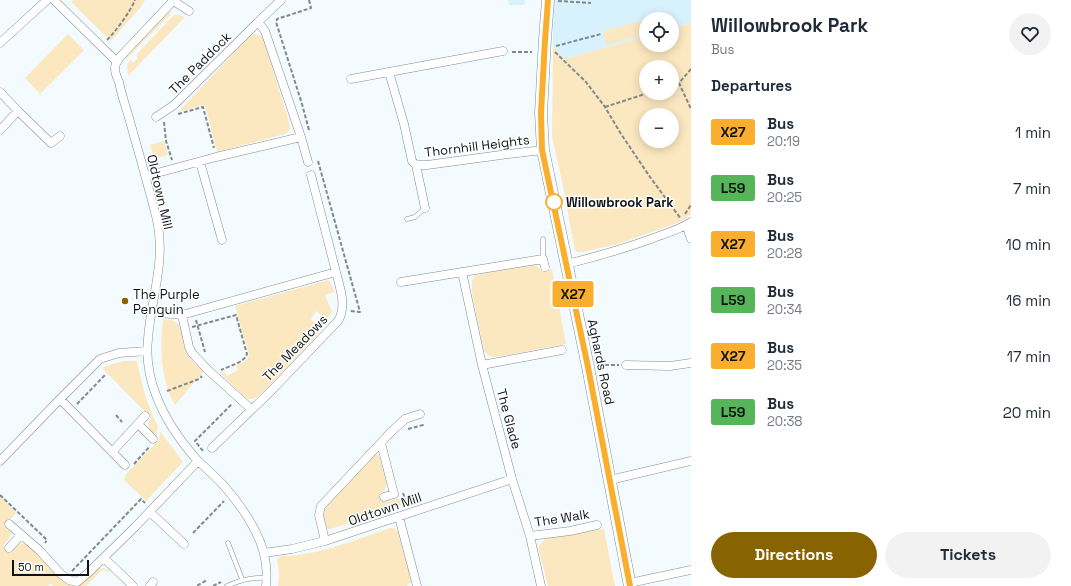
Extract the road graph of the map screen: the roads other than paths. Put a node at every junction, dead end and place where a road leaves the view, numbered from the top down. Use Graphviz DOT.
graph roads {
  1 [pos="47,0"];
  2 [pos="54,0"];
  3 [pos="173,0"];
  4 [pos="281,0"];
  5 [pos="553,1"];
  6 [pos="189,11"];
  7 [pos="258,22"];
  8 [pos="0,43"];
  9 [pos="503,52"];
  10 [pos="117,62"];
  11 [pos="389,72"];
  12 [pos="351,80"];
  13 [pos="0,92"];
  14 [pos="18,111"];
  15 [pos="156,117"];
  16 [pos="0,130"];
  17 [pos="60,136"];
  18 [pos="301,137"];
  19 [pos="542,150"];
  20 [pos="200,162"];
  21 [pos="308,162"];
  22 [pos="416,165"];
  23 [pos="311,174"];
  24 [pos="146,176"];
  25 [pos="425,208"];
  26 [pos="407,219"];
  27 [pos="686,222"];
  28 [pos="543,239"];
  29 [pos="691,239"];
  30 [pos="222,240"];
  31 [pos="543,259"];
  32 [pos="567,264"];
  33 [pos="545,268"];
  34 [pos="336,272"];
  35 [pos="462,272"];
  36 [pos="401,282"];
  37 [pos="152,312"];
  38 [pos="182,315"];
  39 [pos="562,350"];
  40 [pos="147,351"];
  41 [pos="691,363"];
  42 [pos="482,365"];
  43 [pos="626,365"];
  44 [pos="60,399"];
  45 [pos="251,409"];
  46 [pos="420,414"];
  47 [pos="145,416"];
  48 [pos="138,424"];
  49 [pos="153,439"];
  50 [pos="381,443"];
  51 [pos="212,448"];
  52 [pos="112,452"];
  53 [pos="0,461"];
  54 [pos="198,461"];
  55 [pos="691,461"];
  56 [pos="125,465"];
  57 [pos="512,479"];
  58 [pos="610,480"];
  59 [pos="384,497"];
  60 [pos="151,511"];
  61 [pos="399,517"];
  62 [pos="9,524"];
  63 [pos="597,525"];
  64 [pos="21,535"];
  65 [pos="530,536"];
  66 [pos="325,542"];
  67 [pos="228,543"];
  68 [pos="184,544"];
  69 [pos="9,548"];
  70 [pos="264,553"];
  71 [pos="104,558"];
  72 [pos="691,570"];
  73 [pos="242,579"];
  74 [pos="266,582"];
  75 [pos="630,584"];
  76 [pos="133,586"];
  77 [pos="227,586"];
  78 [pos="417,586"];
  79 [pos="541,586"];
  1 -- 8 [label="street"];
  2 -- 10 [label="street"];
  3 -- 6 [label="street"];
  3 -- 10 [label="street"];
  4 -- 7 [label="street, The Paddock"];
  5 -- 19 [label="street, Aghards Road"];
  7 -- 15 [label="street, The Paddock"];
  7 -- 18 [label="street"];
  9 -- 11 [label="street"];
  10 -- 24 [label="street, Oldtown Mill"];
  11 -- 12 [label="street"];
  11 -- 22 [label="street, Thornhill Heights"];
  13 -- 14 [label="street"];
  14 -- 16 [label="street"];
  14 -- 17 [label="street"];
  18 -- 20 [label="street"];
  18 -- 21 [label="street"];
  19 -- 22 [label="street, Thornhill Heights"];
  19 -- 32 [label="street, Aghards Road"];
  20 -- 24 [label="street"];
  20 -- 30 [label="street"];
  22 -- 25 [label="street"];
  23 -- 34 [label="street, The Meadows"];
  24 -- 37 [label="street, Oldtown Mill"];
  25 -- 26 [label="lane"];
  27 -- 29 [label="street"];
  27 -- 32 [label="street"];
  28 -- 31 [label="lane"];
  31 -- 33 [label="street"];
  31 -- 35 [label="street"];
  32 -- 58 [label="street, Aghards Road"];
  34 -- 38 [label="street"];
  34 -- 45 [label="street, The Meadows"];
  35 -- 36 [label="street"];
  35 -- 42 [label="street, The Glade"];
  37 -- 38 [label="street"];
  37 -- 40 [label="street, Oldtown Mill"];
  38 -- 45 [label="street"];
  39 -- 42 [label="street"];
  40 -- 44 [label="street"];
  40 -- 54 [label="street, Oldtown Mill"];
  41 -- 43 [label="street"];
  42 -- 57 [label="street, The Glade"];
  44 -- 52 [label="street"];
  44 -- 53 [label="street"];
  45 -- 51 [label="street, The Meadows"];
  46 -- 50 [label="street"];
  47 -- 48 [label="street"];
  48 -- 49 [label="street"];
  48 -- 52 [label="street"];
  50 -- 59 [label="street"];
  50 -- 66 [label="street"];
  52 -- 56 [label="street"];
  54 -- 60 [label="street"];
  54 -- 70 [label="street, Oldtown Mill"];
  55 -- 58 [label="street"];
  57 -- 61 [label="street, Oldtown Mill"];
  57 -- 65 [label="street, The Walk"];
  58 -- 75 [label="street, Aghards Road"];
  60 -- 68 [label="street"];
  60 -- 71 [label="street"];
  61 -- 66 [label="street, Oldtown Mill"];
  61 -- 78 [label="street"];
  62 -- 64 [label="street"];
  63 -- 65 [label="street, The Walk"];
  64 -- 69 [label="street"];
  64 -- 71 [label="street"];
  65 -- 79 [label="street, The Walk"];
  66 -- 70 [label="street, Oldtown Mill"];
  67 -- 73 [label="lane"];
  70 -- 74 [label="street, Oldtown Mill"];
  71 -- 76 [label="street"];
  72 -- 75 [label="street"];
  73 -- 74 [label="lane"];
  73 -- 77 [label="lane"];
}
